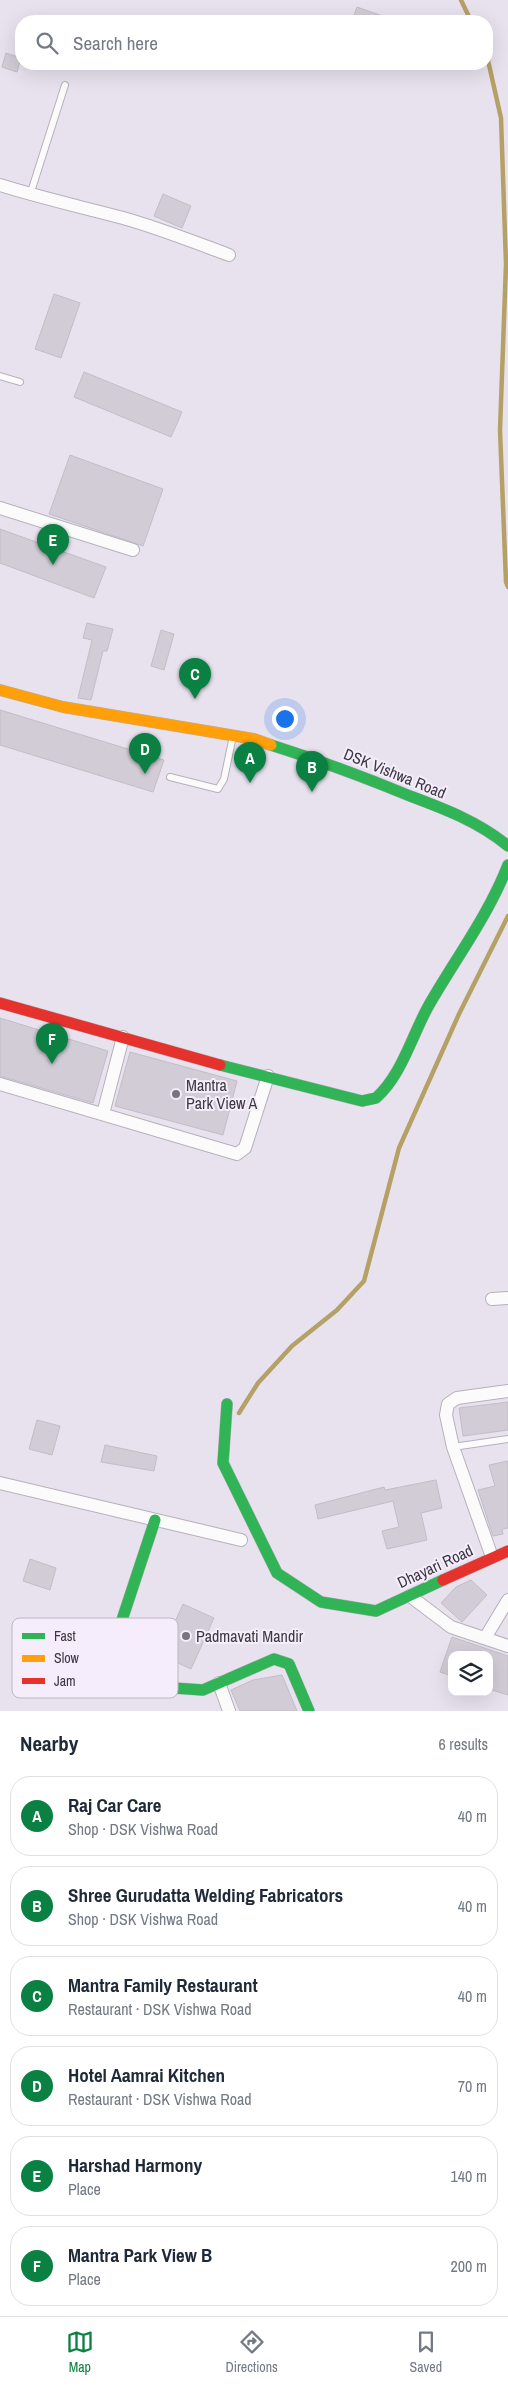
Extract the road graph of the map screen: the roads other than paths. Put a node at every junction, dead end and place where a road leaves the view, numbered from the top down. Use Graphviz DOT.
graph roads {
  1 [pos="65,86"];
  2 [pos="0,185"];
  3 [pos="30,195"];
  4 [pos="229,255"];
  5 [pos="0,376"];
  6 [pos="20,382"];
  7 [pos="0,508"];
  8 [pos="132,550"];
  9 [pos="0,690"];
  10 [pos="233,735"];
  11 [pos="170,777"];
  12 [pos="508,846"];
  13 [pos="508,866"];
  14 [pos="0,1003"];
  15 [pos="123,1036"];
  16 [pos="268,1076"];
  17 [pos="0,1084"];
  18 [pos="103,1114"];
  19 [pos="508,1298"];
  20 [pos="492,1299"];
  21 [pos="508,1392"];
  22 [pos="227,1404"];
  23 [pos="508,1439"];
  24 [pos="453,1447"];
  25 [pos="0,1483"];
  26 [pos="155,1520"];
  27 [pos="241,1540"];
  28 [pos="508,1551"];
  29 [pos="492,1558"];
  30 [pos="410,1596"];
  31 [pos="508,1600"];
  32 [pos="123,1618"];
  33 [pos="486,1638"];
  34 [pos="508,1646"];
  35 [pos="218,1683"];
  36 [pos="178,1688"];
  37 [pos="229,1711"];
  38 [pos="308,1711"];
  1 -- 3 [label="lane"];
  2 -- 3 [label="street"];
  3 -- 4 [label="street"];
  5 -- 6 [label="lane"];
  7 -- 8 [label="street"];
  9 -- 10 [label="street, DSK Vishwa Road"];
  10 -- 11 [label="lane"];
  10 -- 12 [label="street, DSK Vishwa Road"];
  13 -- 16 [label="street"];
  14 -- 15 [label="street"];
  15 -- 16 [label="street"];
  15 -- 18 [label="street"];
  16 -- 18 [label="street"];
  17 -- 18 [label="street"];
  19 -- 20 [label="street"];
  21 -- 24 [label="street"];
  22 -- 30 [label="street, Dhayari Road"];
  23 -- 24 [label="lane"];
  24 -- 29 [label="street"];
  25 -- 26 [label="street"];
  26 -- 27 [label="street"];
  26 -- 32 [label="street"];
  28 -- 29 [label="street, Dhayari Road"];
  29 -- 30 [label="street, Dhayari Road"];
  30 -- 33 [label="street"];
  31 -- 33 [label="street"];
  33 -- 34 [label="street"];
  35 -- 36 [label="street"];
  35 -- 37 [label="street"];
  35 -- 38 [label="street"];
}
